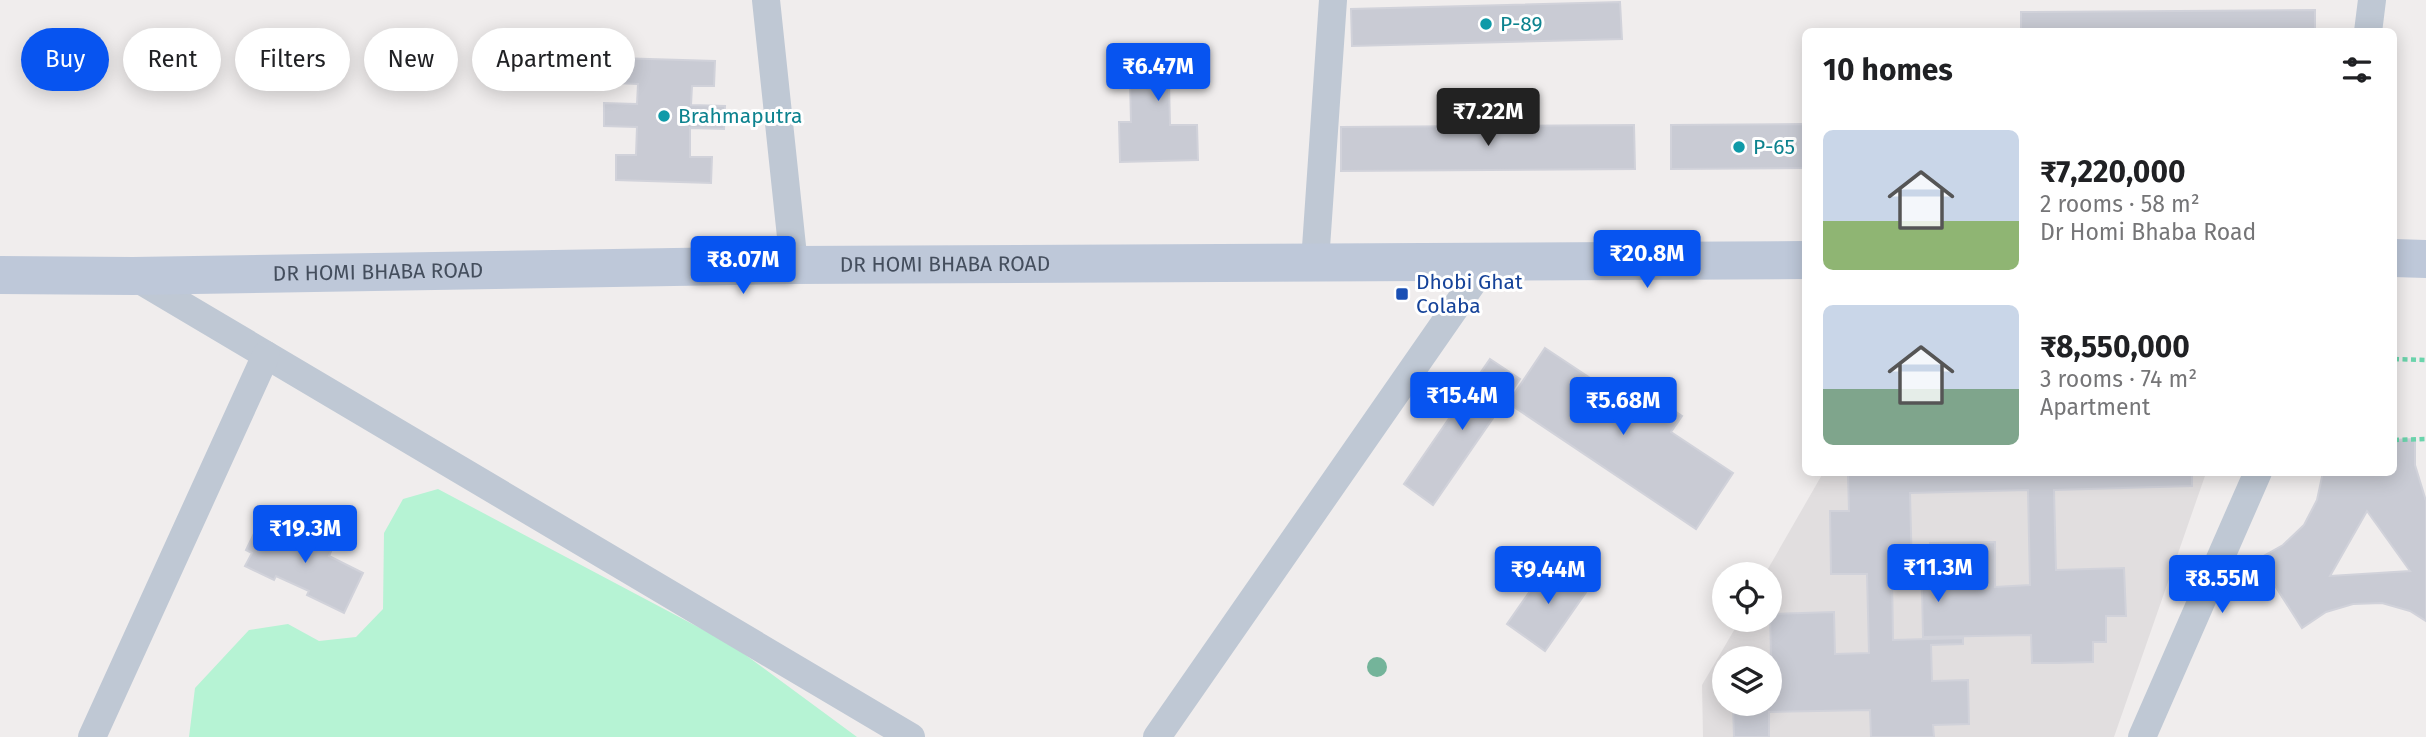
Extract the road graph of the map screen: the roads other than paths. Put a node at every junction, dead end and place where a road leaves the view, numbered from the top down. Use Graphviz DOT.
graph roads {
  1 [pos="766,0"];
  2 [pos="1333,0"];
  3 [pos="2372,0"];
  4 [pos="2368,28"];
  5 [pos="2397,258"];
  6 [pos="2426,259"];
  7 [pos="1802,260"];
  8 [pos="1315,262"];
  9 [pos="1487,262"];
  10 [pos="794,265"];
  11 [pos="0,275"];
  12 [pos="133,276"];
  13 [pos="266,355"];
  14 [pos="2256,476"];
  15 [pos="92,737"];
  16 [pos="911,737"];
  17 [pos="1157,737"];
  18 [pos="2141,737"];
  1 -- 10 [label="street"];
  2 -- 8 [label="street"];
  3 -- 4 [label="street"];
  5 -- 6 [label="street"];
  7 -- 9 [label="street, DR HOMI BHABA ROAD"];
  8 -- 9 [label="street, DR HOMI BHABA ROAD"];
  8 -- 10 [label="street, DR HOMI BHABA ROAD"];
  9 -- 17 [label="street"];
  10 -- 12 [label="street, DR HOMI BHABA ROAD"];
  11 -- 12 [label="street, DR HOMI BHABA ROAD"];
  12 -- 13 [label="street"];
  13 -- 15 [label="street"];
  13 -- 16 [label="street"];
  14 -- 18 [label="street"];
}
